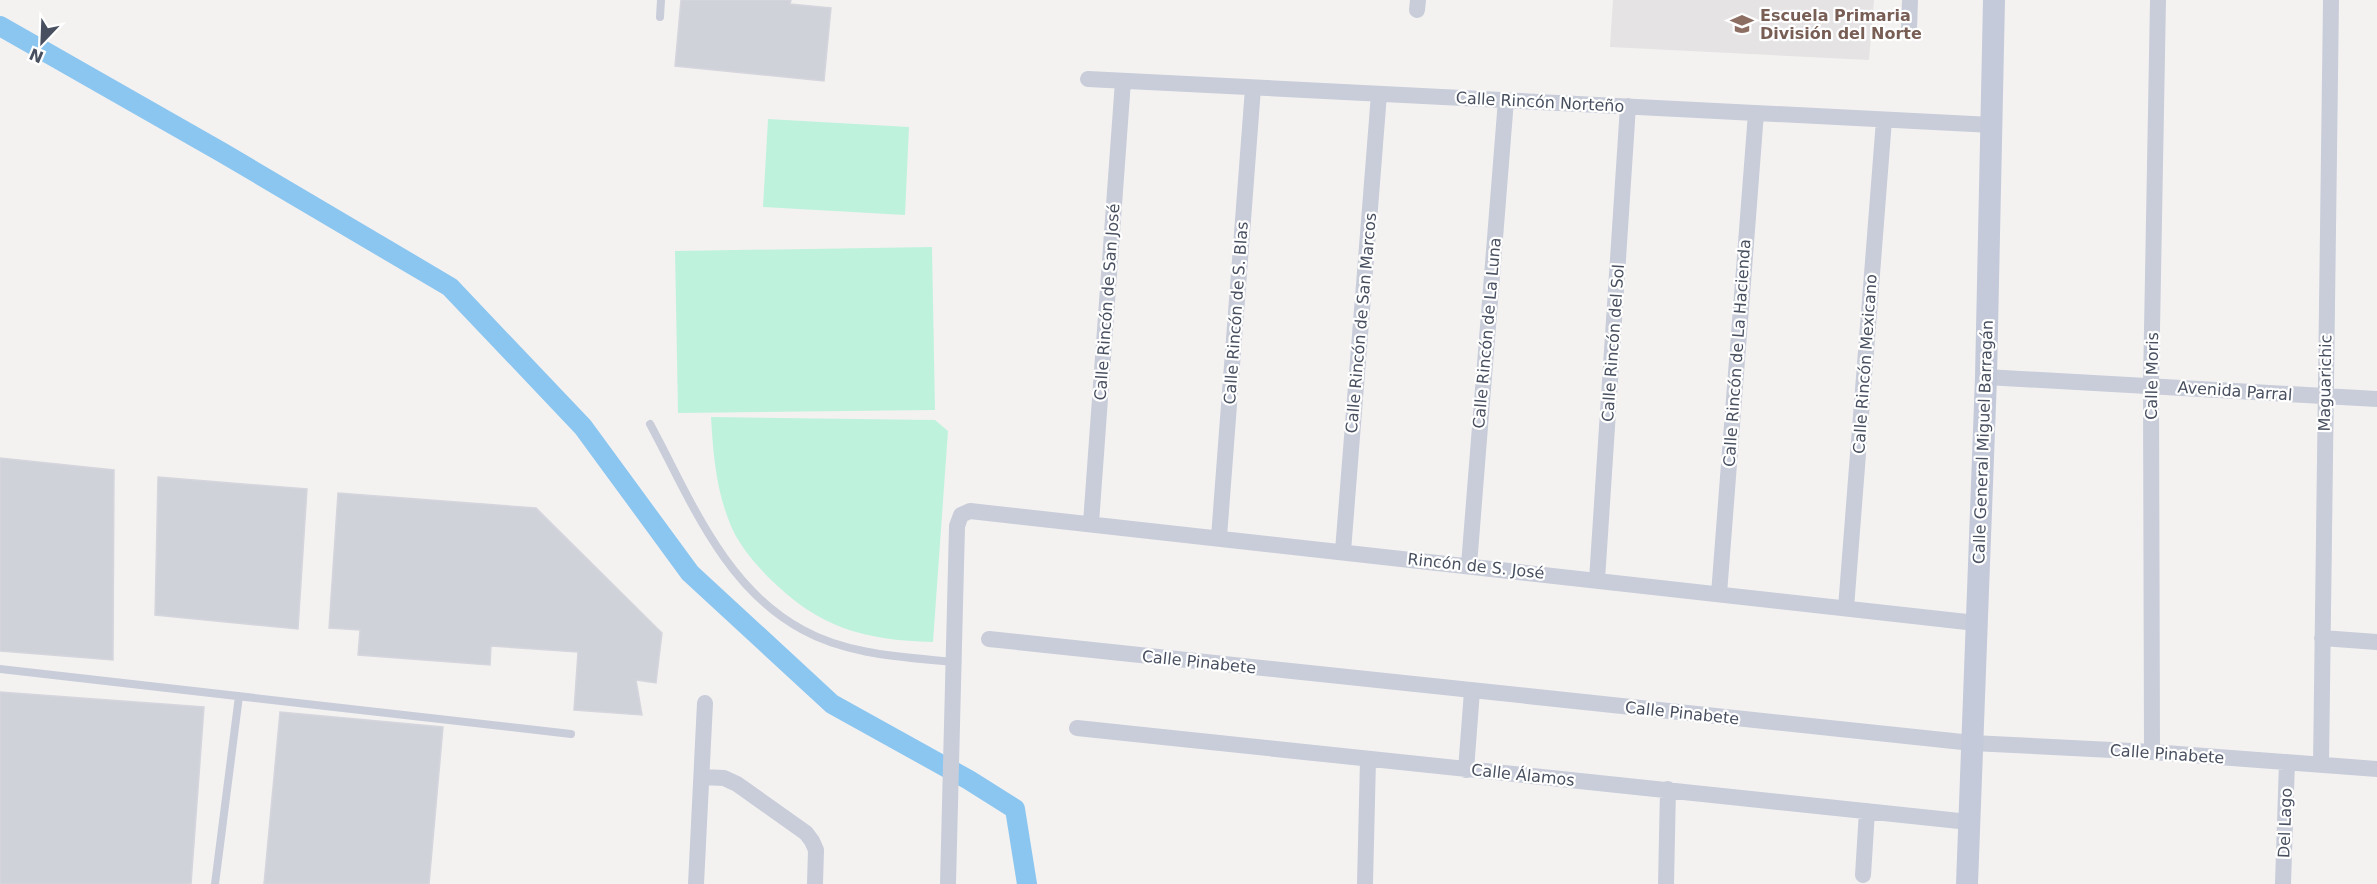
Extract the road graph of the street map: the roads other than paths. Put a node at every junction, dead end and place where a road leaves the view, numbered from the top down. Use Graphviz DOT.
graph roads {
  1 [pos="661,0"];
  2 [pos="1910,0"];
  3 [pos="1994,0"];
  4 [pos="2158,0"];
  5 [pos="2331,0"];
  6 [pos="660,17"];
  7 [pos="1909,30"];
  8 [pos="1088,79"];
  9 [pos="1123,81"];
  10 [pos="1253,88"];
  11 [pos="1378,94"];
  12 [pos="1506,100"];
  13 [pos="1628,106"];
  14 [pos="1756,113"];
  15 [pos="1884,120"];
  16 [pos="1992,125"];
  17 [pos="1986,377"];
  18 [pos="2151,386"];
  19 [pos="2325,397"];
  20 [pos="2377,399"];
  21 [pos="650,424"];
  22 [pos="1091,523"];
  23 [pos="1219,537"];
  24 [pos="1342,551"];
  25 [pos="1469,566"];
  26 [pos="1597,580"];
  27 [pos="1719,594"];
  28 [pos="1846,608"];
  29 [pos="1976,623"];
  30 [pos="2322,638"];
  31 [pos="989,639"];
  32 [pos="2377,642"];
  33 [pos="954,662"];
  34 [pos="0,669"];
  35 [pos="1472,692"];
  36 [pos="239,696"];
  37 [pos="705,703"];
  38 [pos="1077,728"];
  39 [pos="572,734"];
  40 [pos="1972,743"];
  41 [pos="2152,752"];
  42 [pos="1368,759"];
  43 [pos="2287,762"];
  44 [pos="2321,765"];
  45 [pos="2377,769"];
  46 [pos="1466,770"];
  47 [pos="702,777"];
  48 [pos="1668,789"];
  49 [pos="1867,811"];
  50 [pos="1969,822"];
  51 [pos="1863,875"];
  52 [pos="215,884"];
  53 [pos="696,884"];
  54 [pos="815,884"];
  55 [pos="948,884"];
  56 [pos="1365,884"];
  57 [pos="1665,884"];
  58 [pos="1967,884"];
  59 [pos="2283,884"];
  1 -- 6 [label="lane"];
  2 -- 7 [label="street"];
  3 -- 16 [label="main road, Calle General Miguel Barragán"];
  4 -- 18 [label="street, Calle Moris"];
  5 -- 19 [label="street, Maguarichic"];
  8 -- 9 [label="street, Calle Rincón Norteño"];
  9 -- 10 [label="street, Calle Rincón Norteño"];
  9 -- 22 [label="street, Calle Rincón de San José"];
  10 -- 11 [label="street, Calle Rincón Norteño"];
  10 -- 23 [label="street, Calle Rincón de S. Blas"];
  11 -- 12 [label="street, Calle Rincón Norteño"];
  11 -- 24 [label="street, Calle Rincón de San Marcos"];
  12 -- 13 [label="street, Calle Rincón Norteño"];
  12 -- 25 [label="street, Calle Rincón de La Luna"];
  13 -- 14 [label="street, Calle Rincón Norteño"];
  13 -- 26 [label="street, Calle Rincón del Sol"];
  14 -- 15 [label="street, Calle Rincón Norteño"];
  14 -- 27 [label="street, Calle Rincón de La Hacienda"];
  15 -- 16 [label="street, Calle Rincón Norteño"];
  15 -- 28 [label="street, Calle Rincón Mexicano"];
  16 -- 17 [label="main road, Calle General Miguel Barragán"];
  17 -- 18 [label="street, Avenida Parral"];
  17 -- 29 [label="main road, Calle General Miguel Barragán"];
  18 -- 19 [label="street, Avenida Parral"];
  18 -- 41 [label="street, Calle Moris"];
  19 -- 20 [label="street, Avenida Parral"];
  19 -- 30 [label="street, Maguarichic"];
  21 -- 33 [label="lane"];
  22 -- 23 [label="street, Rincón de S. José"];
  22 -- 33 [label="street, Rincón de S. José"];
  23 -- 24 [label="street, Rincón de S. José"];
  24 -- 25 [label="street, Rincón de S. José"];
  25 -- 26 [label="street, Rincón de S. José"];
  26 -- 27 [label="street, Rincón de S. José"];
  27 -- 28 [label="street, Rincón de S. José"];
  28 -- 29 [label="street, Rincón de S. José"];
  29 -- 40 [label="main road, Calle General Miguel Barragán"];
  30 -- 32 [label="street"];
  30 -- 44 [label="street, Maguarichic"];
  31 -- 35 [label="street, Calle Pinabete"];
  33 -- 55 [label="street"];
  34 -- 36 [label="lane"];
  35 -- 40 [label="street, Calle Pinabete"];
  35 -- 46 [label="street"];
  36 -- 39 [label="lane"];
  36 -- 52 [label="lane"];
  37 -- 47 [label="street"];
  38 -- 42 [label="street, Calle Álamos"];
  40 -- 41 [label="street, Calle Pinabete"];
  40 -- 50 [label="main road, Calle General Miguel Barragán"];
  41 -- 43 [label="street, Calle Pinabete"];
  42 -- 46 [label="street, Calle Álamos"];
  42 -- 56 [label="street"];
  43 -- 44 [label="street, Calle Pinabete"];
  43 -- 59 [label="street, Del Lago"];
  44 -- 45 [label="street, Calle Pinabete"];
  46 -- 48 [label="street, Calle Álamos"];
  47 -- 53 [label="street"];
  47 -- 54 [label="street"];
  48 -- 49 [label="street, Calle Álamos"];
  48 -- 57 [label="street"];
  49 -- 50 [label="street, Calle Álamos"];
  49 -- 51 [label="street"];
  50 -- 58 [label="main road, Calle General Miguel Barragán"];
}
